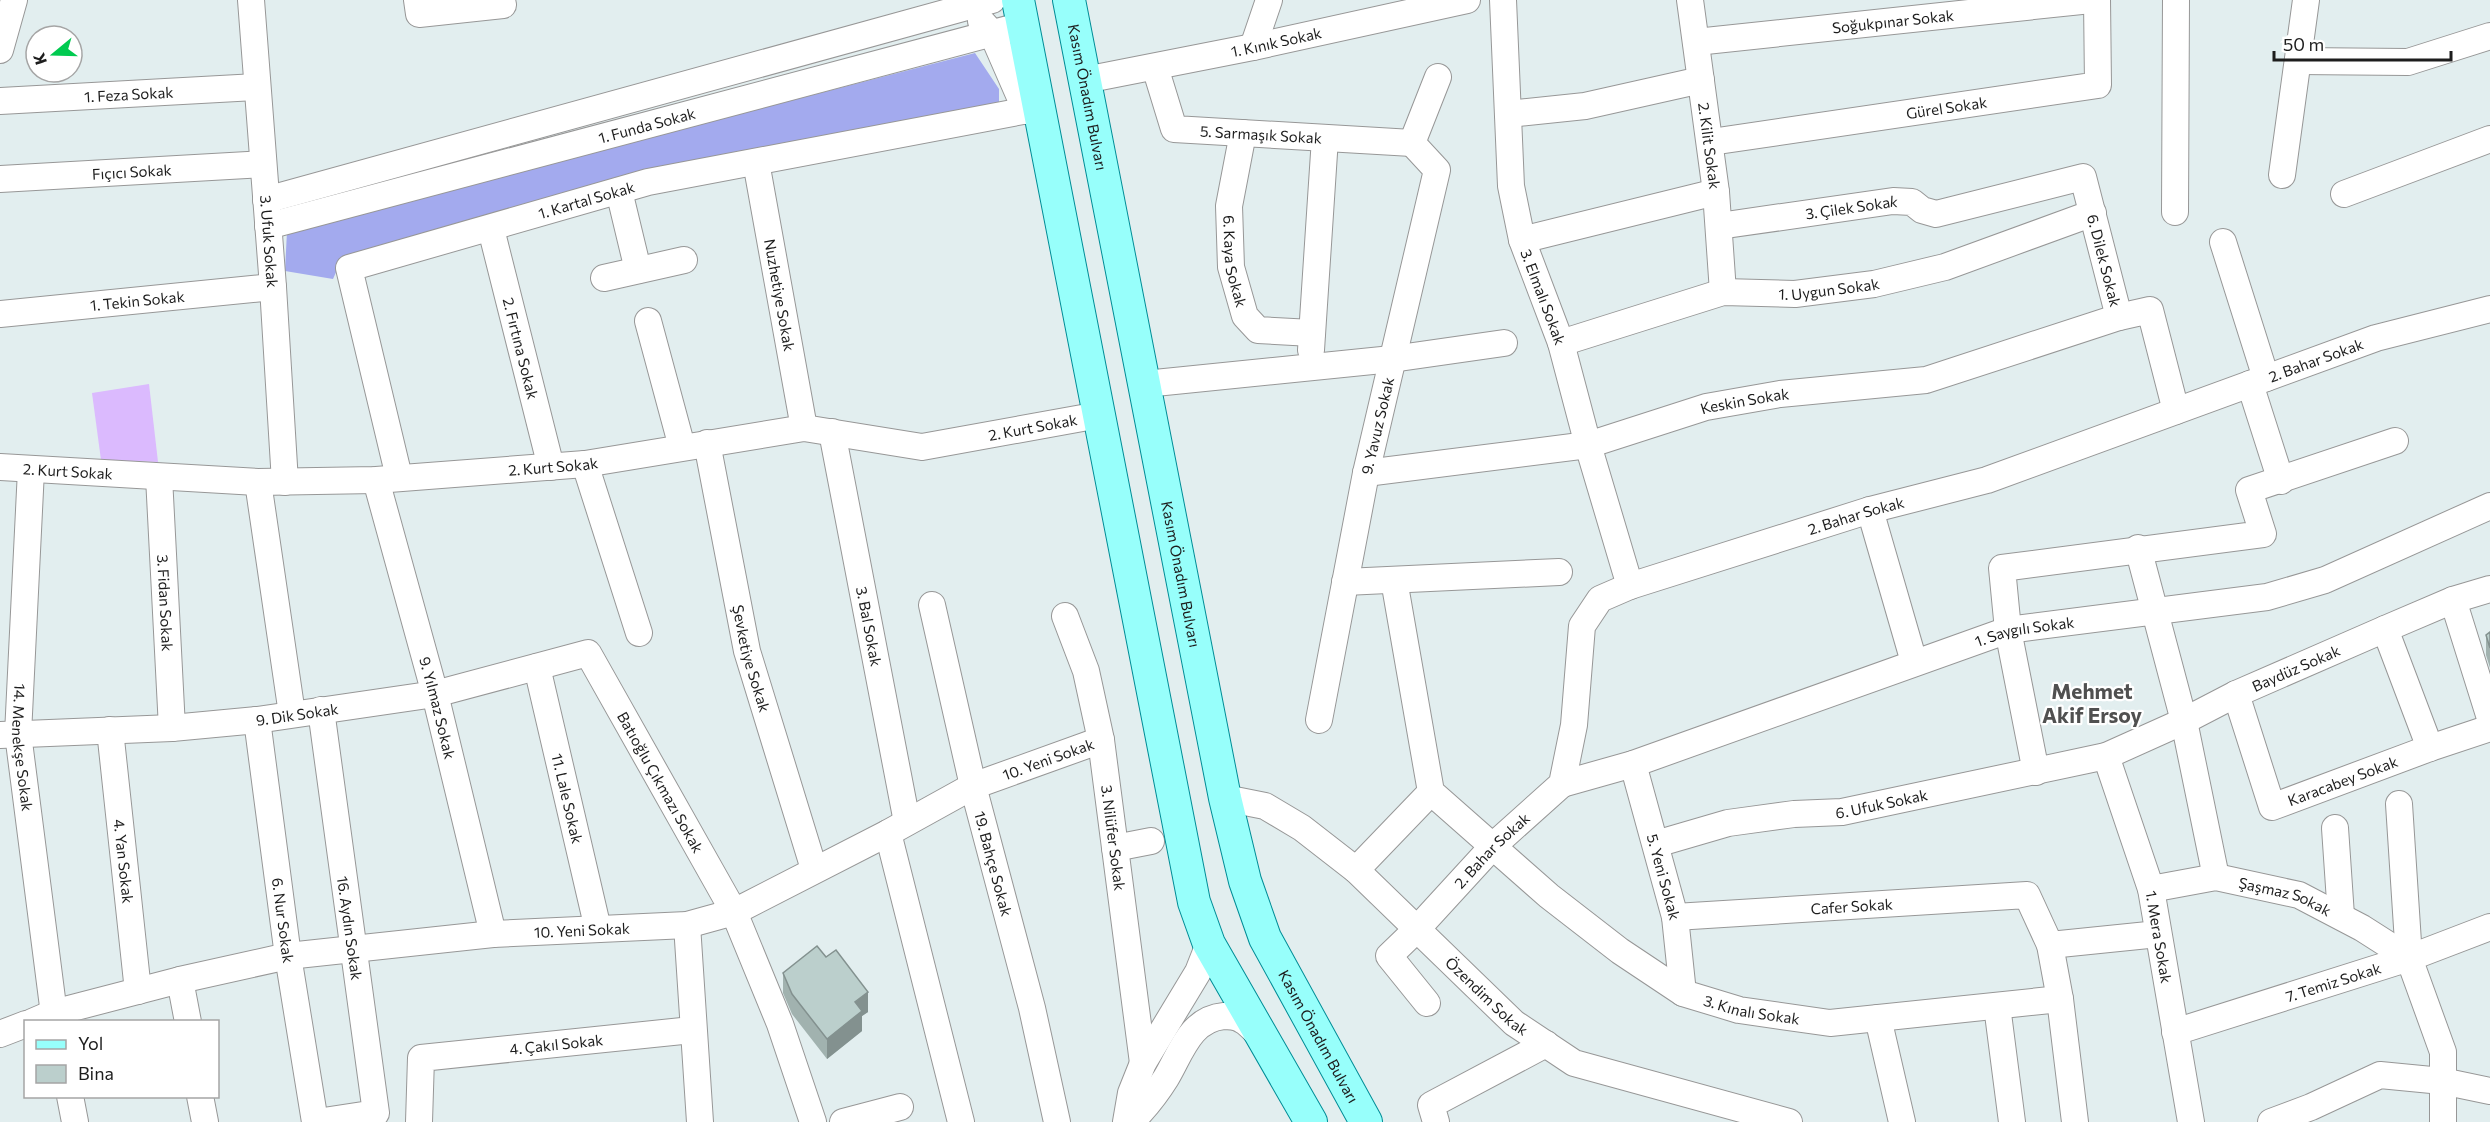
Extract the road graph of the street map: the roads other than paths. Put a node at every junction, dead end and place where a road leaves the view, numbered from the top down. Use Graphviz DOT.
graph roads {
  1 [pos="251,0"];
  2 [pos="417,0"];
  3 [pos="502,0"];
  4 [pos="1069,0"];
  5 [pos="1269,0"];
  6 [pos="1467,0"];
  7 [pos="1503,0"];
  8 [pos="1690,0"];
  9 [pos="2091,0"];
  10 [pos="2097,0"];
  11 [pos="2176,0"];
  12 [pos="2306,0"];
  13 [pos="974,2"];
  14 [pos="1021,12"];
  15 [pos="7,15"];
  16 [pos="992,33"];
  17 [pos="2490,36"];
  18 [pos="1696,42"];
  19 [pos="1253,47"];
  20 [pos="0,50"];
  21 [pos="2298,61"];
  22 [pos="1155,67"];
  23 [pos="1438,77"];
  24 [pos="1085,80"];
  25 [pos="1701,80"];
  26 [pos="257,87"];
  27 [pos="0,101"];
  28 [pos="1033,110"];
  29 [pos="1508,114"];
  30 [pos="1243,133"];
  31 [pos="1325,138"];
  32 [pos="2490,139"];
  33 [pos="1711,142"];
  34 [pos="1412,143"];
  35 [pos="756,162"];
  36 [pos="263,164"];
  37 [pos="2282,175"];
  38 [pos="2083,177"];
  39 [pos="0,179"];
  40 [pos="619,192"];
  41 [pos="1716,192"];
  42 [pos="2344,194"];
  43 [pos="266,200"];
  44 [pos="2175,212"];
  45 [pos="2093,213"];
  46 [pos="268,226"];
  47 [pos="1719,226"];
  48 [pos="491,229"];
  49 [pos="1522,240"];
  50 [pos="2223,242"];
  51 [pos="684,260"];
  52 [pos="638,270"];
  53 [pos="604,278"];
  54 [pos="273,287"];
  55 [pos="1724,292"];
  56 [pos="2490,309"];
  57 [pos="0,314"];
  58 [pos="2119,317"];
  59 [pos="648,321"];
  60 [pos="1312,333"];
  61 [pos="1561,342"];
  62 [pos="1504,343"];
  63 [pos="1392,359"];
  64 [pos="1310,366"];
  65 [pos="2258,381"];
  66 [pos="1145,384"];
  67 [pos="2176,411"];
  68 [pos="1099,415"];
  69 [pos="804,428"];
  70 [pos="832,432"];
  71 [pos="2395,441"];
  72 [pos="707,443"];
  73 [pos="1588,445"];
  74 [pos="682,447"];
  75 [pos="585,464"];
  76 [pos="551,466"];
  77 [pos="0,467"];
  78 [pos="31,470"];
  79 [pos="1366,472"];
  80 [pos="159,477"];
  81 [pos="388,479"];
  82 [pos="2281,481"];
  83 [pos="258,482"];
  84 [pos="285,482"];
  85 [pos="2490,506"];
  86 [pos="1870,510"];
  87 [pos="2138,548"];
  88 [pos="1558,572"];
  89 [pos="1394,580"];
  90 [pos="1346,582"];
  91 [pos="1630,586"];
  92 [pos="2490,589"];
  93 [pos="2453,600"];
  94 [pos="932,605"];
  95 [pos="2154,611"];
  96 [pos="1065,616"];
  97 [pos="2385,628"];
  98 [pos="2008,630"];
  99 [pos="639,633"];
  100 [pos="588,653"];
  101 [pos="1914,662"];
  102 [pos="537,667"];
  103 [pos="435,694"];
  104 [pos="2236,694"];
  105 [pos="321,710"];
  106 [pos="292,714"];
  107 [pos="2490,718"];
  108 [pos="257,720"];
  109 [pos="1319,720"];
  110 [pos="2184,721"];
  111 [pos="172,728"];
  112 [pos="2490,728"];
  113 [pos="110,730"];
  114 [pos="9,735"];
  115 [pos="1101,740"];
  116 [pos="2430,747"];
  117 [pos="2106,756"];
  118 [pos="1633,764"];
  119 [pos="2036,772"];
  120 [pos="1562,784"];
  121 [pos="974,786"];
  122 [pos="1431,792"];
  123 [pos="1225,798"];
  124 [pos="2399,804"];
  125 [pos="898,827"];
  126 [pos="2335,828"];
  127 [pos="1151,841"];
  128 [pos="1656,844"];
  129 [pos="1494,845"];
  130 [pos="1115,848"];
  131 [pos="814,869"];
  132 [pos="1356,870"];
  133 [pos="2216,877"];
  134 [pos="2151,889"];
  135 [pos="734,912"];
  136 [pos="2341,916"];
  137 [pos="1675,917"];
  138 [pos="687,925"];
  139 [pos="598,929"];
  140 [pos="1417,929"];
  141 [pos="2488,933"];
  142 [pos="493,934"];
  143 [pos="2158,934"];
  144 [pos="1209,944"];
  145 [pos="2050,945"];
  146 [pos="353,950"];
  147 [pos="288,956"];
  148 [pos="2409,958"];
  149 [pos="180,980"];
  150 [pos="138,991"];
  151 [pos="1683,993"];
  152 [pos="2061,999"];
  153 [pos="1426,1003"];
  154 [pos="1997,1006"];
  155 [pos="1878,1018"];
  156 [pos="47,1019"];
  157 [pos="188,1020"];
  158 [pos="24,1025"];
  159 [pos="692,1030"];
  160 [pos="2175,1032"];
  161 [pos="0,1034"];
  162 [pos="1263,1039"];
  163 [pos="1546,1044"];
  164 [pos="1143,1063"];
  165 [pos="2442,1081"];
  166 [pos="2490,1091"];
  167 [pos="70,1098"];
  168 [pos="200,1098"];
  169 [pos="900,1107"];
  170 [pos="1754,1118"];
  171 [pos="344,1120"];
  172 [pos="75,1122"];
  173 [pos="205,1122"];
  174 [pos="316,1122"];
  175 [pos="419,1122"];
  176 [pos="700,1122"];
  177 [pos="813,1122"];
  178 [pos="843,1122"];
  179 [pos="961,1122"];
  180 [pos="1057,1122"];
  181 [pos="1126,1122"];
  182 [pos="1131,1122"];
  183 [pos="1311,1122"];
  184 [pos="1365,1122"];
  185 [pos="1436,1122"];
  186 [pos="1789,1122"];
  187 [pos="1902,1122"];
  188 [pos="2012,1122"];
  189 [pos="2075,1122"];
  190 [pos="2191,1122"];
  191 [pos="2271,1122"];
  192 [pos="2443,1122"];
  1 -- 26 [label="street, 3. Ufuk Sokak"];
  2 -- 3 [label="street"];
  4 -- 24 [label="main road, Kasım Önadım Bulvarı"];
  5 -- 19 [label="street"];
  6 -- 19 [label="street, 1. Kınık Sokak"];
  7 -- 29 [label="street, 3. Elmalı Sokak"];
  8 -- 18 [label="street, 2. Kilit Sokak"];
  9 -- 18 [label="street, Soğukpınar Sokak"];
  10 -- 33 [label="street, Gürel Sokak"];
  11 -- 44 [label="street"];
  12 -- 21 [label="street"];
  13 -- 16 [label="street"];
  13 -- 43 [label="street, 1. Funda Sokak"];
  14 -- 16 [label="street, 1. Funda Sokak"];
  14 -- 28 [label="main road"];
  15 -- 20 [label="street"];
  16 -- 28 [label="street"];
  16 -- 46 [label="street, 1. Funda Sokak"];
  17 -- 21 [label="street"];
  18 -- 25 [label="street, 2. Kilit Sokak"];
  19 -- 22 [label="street, 1. Kınık Sokak"];
  21 -- 37 [label="street"];
  22 -- 24 [label="street, 1. Kınık Sokak"];
  22 -- 30 [label="street, 5. Sarmaşık Sokak"];
  23 -- 34 [label="street"];
  24 -- 66 [label="main road, Kasım Önadım Bulvarı"];
  25 -- 29 [label="street"];
  25 -- 33 [label="street, 2. Kilit Sokak"];
  26 -- 27 [label="street, 1. Feza Sokak"];
  26 -- 36 [label="street, 3. Ufuk Sokak"];
  28 -- 35 [label="street, 1. Kartal Sokak"];
  28 -- 68 [label="main road"];
  29 -- 49 [label="street, 3. Elmalı Sokak"];
  30 -- 31 [label="street, 5. Sarmaşık Sokak"];
  30 -- 60 [label="street, 6. Kaya Sokak"];
  31 -- 34 [label="street, 5. Sarmaşık Sokak"];
  31 -- 60 [label="street"];
  32 -- 42 [label="street"];
  33 -- 41 [label="street, 2. Kilit Sokak"];
  34 -- 63 [label="street, 9. Yavuz Sokak"];
  35 -- 40 [label="street, 1. Kartal Sokak"];
  35 -- 69 [label="street, Nuzhetiye Sokak"];
  36 -- 39 [label="street, Fıçıcı Sokak"];
  36 -- 43 [label="street, 3. Ufuk Sokak"];
  38 -- 45 [label="street, 6. Dilek Sokak"];
  38 -- 47 [label="street, 3. Çilek Sokak"];
  40 -- 48 [label="street, 1. Kartal Sokak"];
  40 -- 52 [label="street"];
  41 -- 47 [label="street, 2. Kilit Sokak"];
  41 -- 49 [label="street"];
  43 -- 46 [label="street, 3. Ufuk Sokak"];
  45 -- 55 [label="street, 1. Uygun Sokak"];
  45 -- 58 [label="street, 6. Dilek Sokak"];
  46 -- 54 [label="street, 3. Ufuk Sokak"];
  47 -- 55 [label="street, 2. Kilit Sokak"];
  48 -- 76 [label="street, 2. Fırtına Sokak"];
  48 -- 81 [label="street, 1. Kartal Sokak"];
  49 -- 61 [label="street, 3. Elmalı Sokak"];
  50 -- 65 [label="street"];
  51 -- 52 [label="street"];
  52 -- 53 [label="street"];
  54 -- 57 [label="street, 1. Tekin Sokak"];
  54 -- 84 [label="street, 3. Ufuk Sokak"];
  55 -- 61 [label="street, 1. Uygun Sokak"];
  56 -- 65 [label="street, 2. Bahar Sokak"];
  58 -- 67 [label="street, 6. Dilek Sokak"];
  58 -- 73 [label="street, Keskin Sokak"];
  59 -- 74 [label="street"];
  60 -- 64 [label="street"];
  61 -- 73 [label="street, 3. Elmalı Sokak"];
  62 -- 63 [label="street"];
  63 -- 64 [label="street"];
  63 -- 79 [label="street, 9. Yavuz Sokak"];
  64 -- 66 [label="street"];
  65 -- 67 [label="street, 2. Bahar Sokak"];
  65 -- 82 [label="street"];
  66 -- 123 [label="main road, Kasım Önadım Bulvarı"];
  67 -- 86 [label="street, 2. Bahar Sokak"];
  68 -- 70 [label="street, 2. Kurt Sokak"];
  68 -- 144 [label="main road"];
  69 -- 70 [label="street, 2. Kurt Sokak"];
  69 -- 72 [label="street, 2. Kurt Sokak"];
  70 -- 125 [label="street, 3. Bal Sokak"];
  71 -- 82 [label="street"];
  72 -- 74 [label="street, 2. Kurt Sokak"];
  72 -- 131 [label="street, Şevketiye Sokak"];
  73 -- 79 [label="street, Keskin Sokak"];
  73 -- 91 [label="street, 3. Elmalı Sokak"];
  74 -- 75 [label="street, 2. Kurt Sokak"];
  75 -- 76 [label="street, 2. Kurt Sokak"];
  75 -- 99 [label="street"];
  76 -- 81 [label="street, 2. Kurt Sokak"];
  77 -- 78 [label="street, 2. Kurt Sokak"];
  78 -- 80 [label="street, 2. Kurt Sokak"];
  78 -- 114 [label="street, 14. Menekşe Sokak"];
  79 -- 90 [label="street, 9. Yavuz Sokak"];
  80 -- 83 [label="street, 2. Kurt Sokak"];
  80 -- 111 [label="street, 3. Fidan Sokak"];
  81 -- 84 [label="street, 2. Kurt Sokak"];
  81 -- 103 [label="street, 9. Yılmaz Sokak"];
  82 -- 87 [label="street"];
  83 -- 84 [label="street, 2. Kurt Sokak"];
  83 -- 106 [label="street"];
  85 -- 95 [label="street, 1. Saygılı Sokak"];
  86 -- 91 [label="street, 2. Bahar Sokak"];
  86 -- 101 [label="street"];
  87 -- 95 [label="street"];
  87 -- 98 [label="street"];
  88 -- 89 [label="street"];
  89 -- 90 [label="street"];
  89 -- 122 [label="street"];
  90 -- 109 [label="street, 9. Yavuz Sokak"];
  91 -- 120 [label="street, 2. Bahar Sokak"];
  92 -- 93 [label="street, Baydüz Sokak"];
  93 -- 97 [label="street, Baydüz Sokak"];
  93 -- 107 [label="street"];
  94 -- 121 [label="street, 19. Bahçe Sokak"];
  95 -- 98 [label="street, 1. Saygılı Sokak"];
  95 -- 110 [label="street"];
  96 -- 115 [label="street, 3. Nilüfer Sokak"];
  97 -- 104 [label="street, Baydüz Sokak"];
  97 -- 116 [label="street"];
  98 -- 101 [label="street, 1. Saygılı Sokak"];
  98 -- 119 [label="street"];
  100 -- 102 [label="street, 9. Dik Sokak"];
  100 -- 135 [label="street, Batıoğlu Çıkmazı Sokak"];
  101 -- 118 [label="street, 1. Saygılı Sokak"];
  102 -- 103 [label="street, 9. Dik Sokak"];
  102 -- 139 [label="street, 11. Lale Sokak"];
  103 -- 105 [label="street, 9. Dik Sokak"];
  103 -- 142 [label="street, 9. Yılmaz Sokak"];
  104 -- 110 [label="street, Baydüz Sokak"];
  104 -- 116 [label="street, Karacabey Sokak"];
  105 -- 106 [label="street, 9. Dik Sokak"];
  105 -- 146 [label="street, 16. Aydın Sokak"];
  106 -- 108 [label="street, 9. Dik Sokak"];
  108 -- 111 [label="street, 9. Dik Sokak"];
  108 -- 147 [label="street, 6. Nur Sokak"];
  110 -- 117 [label="street, Baydüz Sokak"];
  110 -- 133 [label="street"];
  111 -- 113 [label="street, 9. Dik Sokak"];
  112 -- 116 [label="street, Karacabey Sokak"];
  113 -- 114 [label="street, 9. Dik Sokak"];
  113 -- 150 [label="street, 4. Yan Sokak"];
  114 -- 156 [label="street, 14. Menekşe Sokak"];
  115 -- 121 [label="street, 10. Yeni Sokak"];
  115 -- 130 [label="street, 3. Nilüfer Sokak"];
  117 -- 119 [label="street, 6. Ufuk Sokak"];
  117 -- 134 [label="street, 1. Mera Sokak"];
  118 -- 120 [label="street, 1. Saygılı Sokak"];
  118 -- 128 [label="street, 5. Yeni Sokak"];
  119 -- 128 [label="street, 6. Ufuk Sokak"];
  120 -- 129 [label="street, 2. Bahar Sokak"];
  121 -- 125 [label="street, 10. Yeni Sokak"];
  121 -- 180 [label="street, 19. Bahçe Sokak"];
  122 -- 129 [label="street, 3. Kınalı Sokak"];
  122 -- 132 [label="street"];
  123 -- 132 [label="street, Özendim Sokak"];
  123 -- 184 [label="main road, Kasım Önadım Bulvarı"];
  124 -- 148 [label="street"];
  125 -- 131 [label="street, 10. Yeni Sokak"];
  125 -- 179 [label="street, 3. Bal Sokak"];
  126 -- 136 [label="street"];
  127 -- 130 [label="street"];
  128 -- 137 [label="street, 5. Yeni Sokak"];
  129 -- 140 [label="street, 2. Bahar Sokak"];
  129 -- 151 [label="street, 3. Kınalı Sokak"];
  130 -- 164 [label="street, 3. Nilüfer Sokak"];
  131 -- 135 [label="street, 10. Yeni Sokak"];
  132 -- 140 [label="street, Özendim Sokak"];
  133 -- 134 [label="street, Şaşmaz Sokak"];
  133 -- 136 [label="street, Şaşmaz Sokak"];
  134 -- 143 [label="street, 1. Mera Sokak"];
  135 -- 138 [label="street, 10. Yeni Sokak"];
  135 -- 177 [label="street, Batıoğlu Çıkmazı Sokak"];
  136 -- 148 [label="street, Şaşmaz Sokak"];
  137 -- 145 [label="street, Cafer Sokak"];
  137 -- 151 [label="street, 5. Yeni Sokak"];
  138 -- 139 [label="street, 10. Yeni Sokak"];
  138 -- 159 [label="street"];
  139 -- 142 [label="street, 10. Yeni Sokak"];
  140 -- 153 [label="street, 2. Bahar Sokak"];
  140 -- 163 [label="street, Özendim Sokak"];
  141 -- 148 [label="street, 7. Temiz Sokak"];
  142 -- 146 [label="street, 10. Yeni Sokak"];
  143 -- 145 [label="street"];
  143 -- 160 [label="street, 1. Mera Sokak"];
  144 -- 162 [label="main road"];
  144 -- 164 [label="street"];
  145 -- 152 [label="street"];
  146 -- 147 [label="street, 10. Yeni Sokak"];
  146 -- 171 [label="street, 16. Aydın Sokak"];
  147 -- 149 [label="street, 10. Yeni Sokak"];
  147 -- 174 [label="street, 6. Nur Sokak"];
  148 -- 160 [label="street, 7. Temiz Sokak"];
  148 -- 165 [label="street"];
  149 -- 150 [label="street, 10. Yeni Sokak"];
  149 -- 157 [label="street"];
  150 -- 156 [label="street, 10. Yeni Sokak"];
  151 -- 155 [label="street, 3. Kınalı Sokak"];
  152 -- 154 [label="street, 3. Kınalı Sokak"];
  152 -- 189 [label="street"];
  154 -- 155 [label="street, 3. Kınalı Sokak"];
  154 -- 188 [label="street"];
  155 -- 187 [label="street"];
  158 -- 161 [label="street"];
  159 -- 175 [label="street, 4. Çakıl Sokak"];
  159 -- 176 [label="street"];
  160 -- 190 [label="street, 1. Mera Sokak"];
  162 -- 182 [label="street"];
  162 -- 183 [label="main road"];
  163 -- 170 [label="street, Özendim Sokak"];
  163 -- 185 [label="street"];
  164 -- 181 [label="street"];
  165 -- 166 [label="street"];
  165 -- 191 [label="street"];
  165 -- 192 [label="street"];
  167 -- 172 [label="street"];
  168 -- 173 [label="street"];
  169 -- 178 [label="street"];
  170 -- 186 [label="street, Özendim Sokak"];
  171 -- 174 [label="street, 6. Nur Sokak"];
}
